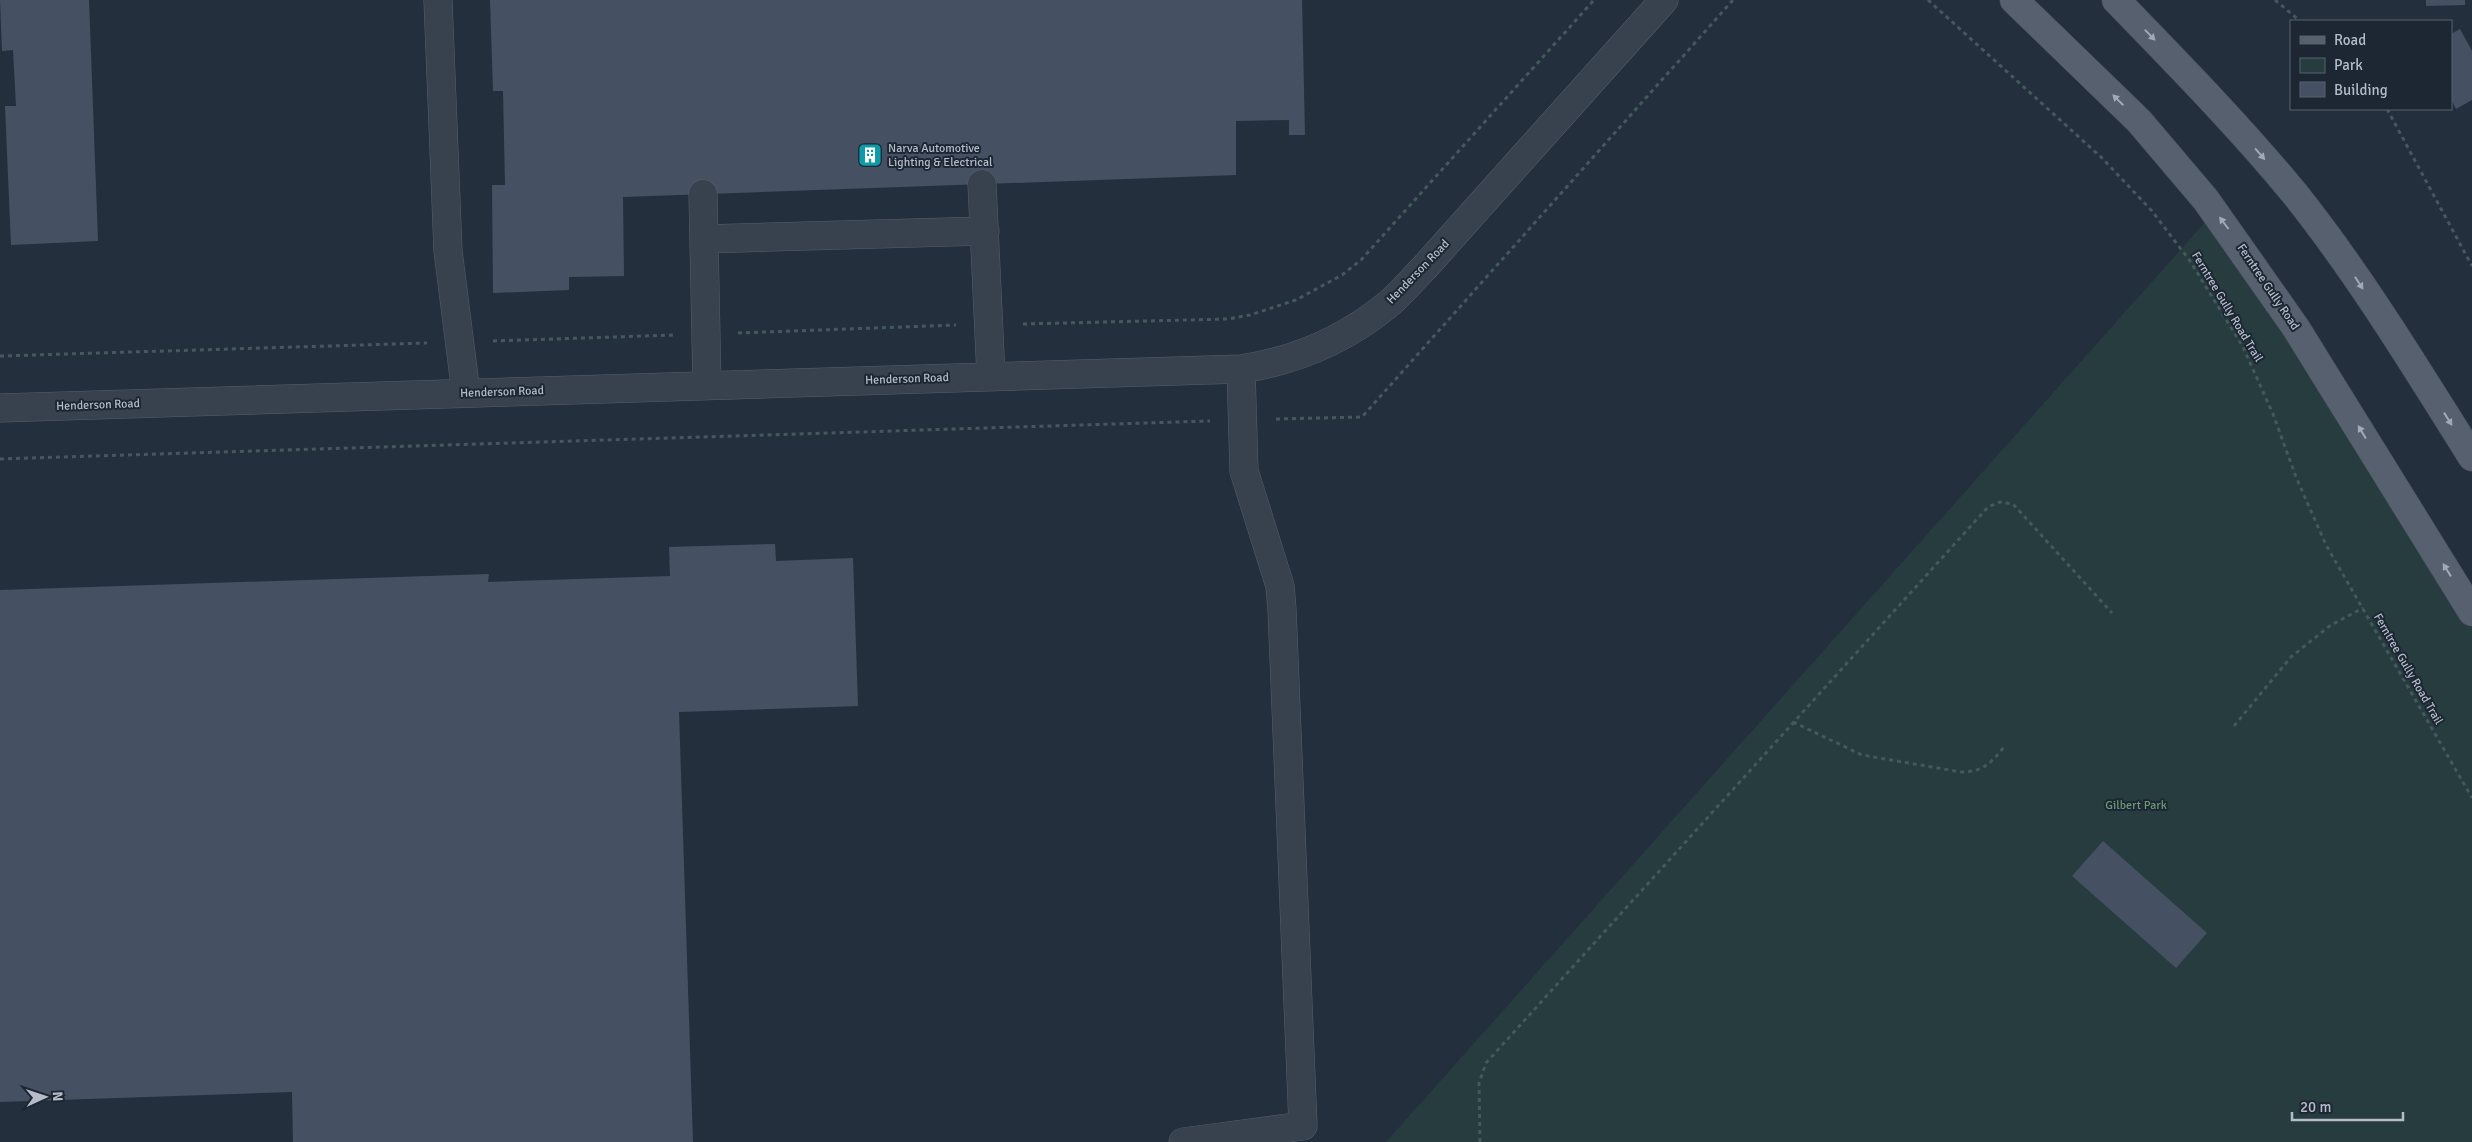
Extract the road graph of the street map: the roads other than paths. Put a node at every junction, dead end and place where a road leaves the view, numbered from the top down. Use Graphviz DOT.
graph roads {
  1 [pos="438,0"];
  2 [pos="1664,0"];
  3 [pos="2014,0"];
  4 [pos="2116,0"];
  5 [pos="982,184"];
  6 [pos="703,194"];
  7 [pos="984,231"];
  8 [pos="704,239"];
  9 [pos="1241,369"];
  10 [pos="991,376"];
  11 [pos="707,386"];
  12 [pos="466,393"];
  13 [pos="0,408"];
  14 [pos="2472,457"];
  15 [pos="2472,612"];
  16 [pos="1182,1142"];
  1 -- 12 [label="street"];
  2 -- 9 [label="street, Henderson Road"];
  15 -- 3 [label="main road, Ferntree Gully Road, one-way"];
  4 -- 14 [label="main road, one-way"];
  5 -- 7 [label="street"];
  6 -- 8 [label="street"];
  7 -- 8 [label="street"];
  7 -- 10 [label="street"];
  8 -- 11 [label="street"];
  9 -- 10 [label="street, Henderson Road"];
  9 -- 16 [label="street"];
  10 -- 11 [label="street, Henderson Road"];
  11 -- 12 [label="street, Henderson Road"];
  12 -- 13 [label="street, Henderson Road"];
}
